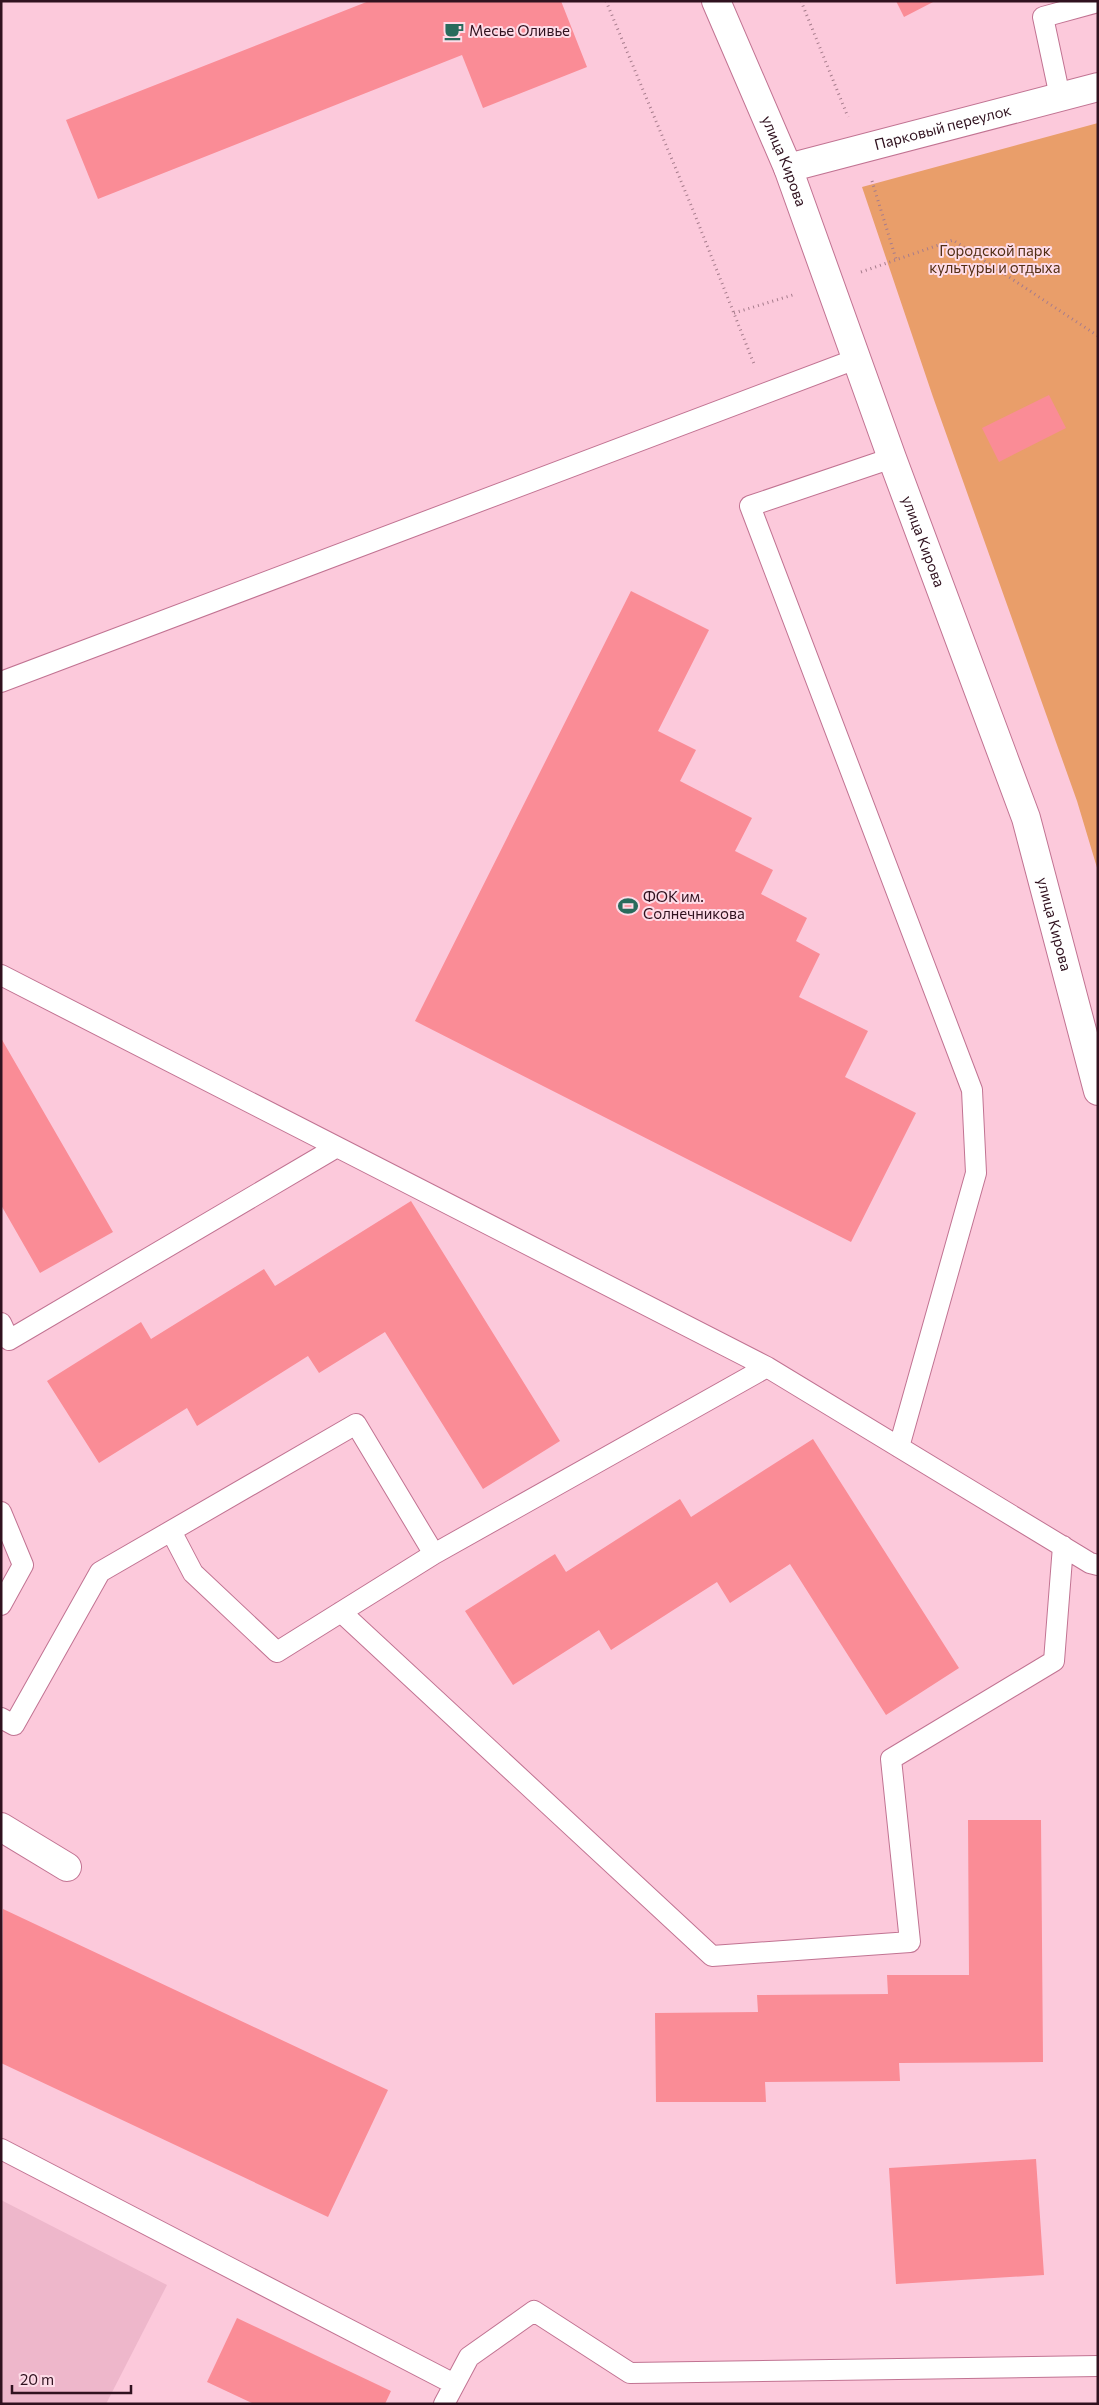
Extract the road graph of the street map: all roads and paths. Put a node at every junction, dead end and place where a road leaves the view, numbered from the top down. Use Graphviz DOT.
graph roads {
  1 [pos="606,1"];
  2 [pos="716,1"];
  3 [pos="1098,2"];
  4 [pos="1098,87"];
  5 [pos="1060,97"];
  6 [pos="788,168"];
  7 [pos="829,283"];
  8 [pos="734,314"];
  9 [pos="1098,336"];
  10 [pos="856,360"];
  11 [pos="765,394"];
  12 [pos="892,458"];
  13 [pos="1,682"];
  14 [pos="1,975"];
  15 [pos="1098,1091"];
  16 [pos="337,1147"];
  17 [pos="1,1324"];
  18 [pos="767,1367"];
  19 [pos="899,1447"];
  20 [pos="1,1512"];
  21 [pos="171,1531"];
  22 [pos="1063,1546"];
  23 [pos="434,1554"];
  24 [pos="1098,1565"];
  25 [pos="1,1605"];
  26 [pos="341,1612"];
  27 [pos="1,1718"];
  28 [pos="1,1827"];
  29 [pos="67,1867"];
  30 [pos="1,2149"];
  31 [pos="1098,2366"];
  32 [pos="454,2384"];
  33 [pos="444,2404"];
  1 -- 8 [label="path"];
  2 -- 6 [label="main road, улица Кирова"];
  3 -- 5 [label="lane"];
  4 -- 5 [label="main road, Парковый переулок"];
  5 -- 6 [label="main road, Парковый переулок"];
  6 -- 7 [label="main road, улица Кирова"];
  7 -- 8 [label="path"];
  7 -- 9 [label="path"];
  7 -- 10 [label="main road, улица Кирова"];
  8 -- 11 [label="path"];
  10 -- 11 [label="lane"];
  10 -- 12 [label="main road, улица Кирова"];
  11 -- 13 [label="lane"];
  12 -- 15 [label="main road, улица Кирова"];
  12 -- 19 [label="lane"];
  14 -- 16 [label="lane"];
  16 -- 17 [label="lane"];
  16 -- 18 [label="lane"];
  18 -- 19 [label="lane"];
  18 -- 23 [label="lane"];
  19 -- 22 [label="lane"];
  20 -- 25 [label="lane"];
  21 -- 23 [label="lane"];
  21 -- 26 [label="lane"];
  21 -- 27 [label="lane"];
  22 -- 24 [label="lane"];
  22 -- 26 [label="lane"];
  23 -- 26 [label="lane"];
  28 -- 29 [label="main road"];
  30 -- 32 [label="lane"];
  31 -- 32 [label="lane"];
  32 -- 33 [label="lane"];
}
